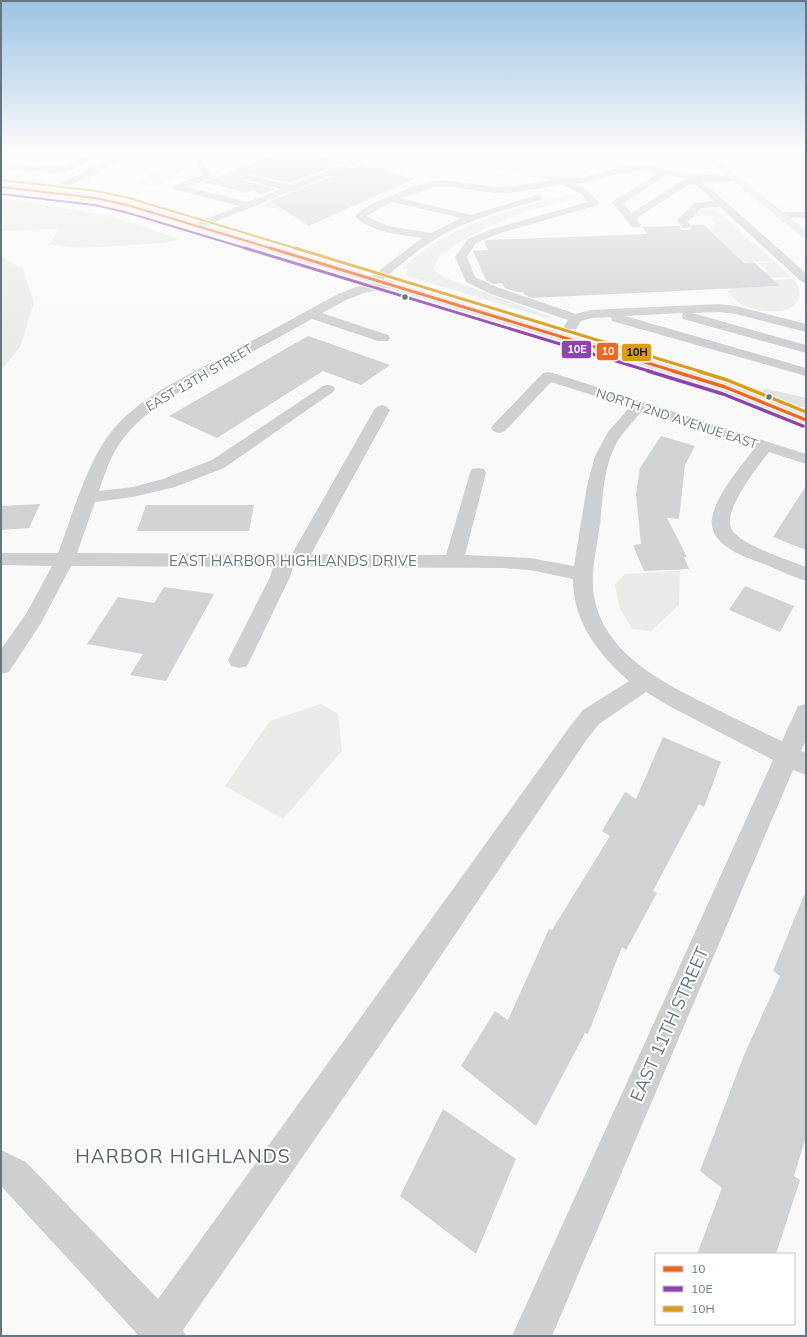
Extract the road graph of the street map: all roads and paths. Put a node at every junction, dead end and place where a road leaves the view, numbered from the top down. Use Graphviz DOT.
graph roads {
  1 [pos="162,216"];
  2 [pos="220,216"];
  3 [pos="361,216"];
  4 [pos="465,216"];
  5 [pos="476,216"];
  6 [pos="551,216"];
  7 [pos="629,216"];
  8 [pos="633,216"];
  9 [pos="686,216"];
  10 [pos="736,216"];
  11 [pos="783,216"];
  12 [pos="472,218"];
  13 [pos="197,226"];
  14 [pos="686,226"];
  15 [pos="806,235"];
  16 [pos="433,236"];
  17 [pos="806,279"];
  18 [pos="376,280"];
  19 [pos="342,296"];
  20 [pos="669,311"];
  21 [pos="311,314"];
  22 [pos="604,314"];
  23 [pos="806,314"];
  24 [pos="803,328"];
  25 [pos="383,338"];
  26 [pos="806,349"];
  27 [pos="806,372"];
  28 [pos="725,387"];
  29 [pos="328,389"];
  30 [pos="806,403"];
  31 [pos="639,406"];
  32 [pos="382,410"];
  33 [pos="806,420"];
  34 [pos="499,428"];
  35 [pos="765,446"];
  36 [pos="806,459"];
  37 [pos="478,473"];
  38 [pos="88,498"];
  39 [pos="1,559"];
  40 [pos="65,559"];
  41 [pos="292,560"];
  42 [pos="454,561"];
  43 [pos="583,574"];
  44 [pos="806,574"];
  45 [pos="240,660"];
  46 [pos="1,666"];
  47 [pos="646,681"];
  48 [pos="806,713"];
  49 [pos="796,760"];
  50 [pos="1,1168"];
  51 [pos="163,1332"];
  52 [pos="532,1336"];
  1 -- 13 [label="main road"];
  2 -- 13 [label="street"];
  3 -- 16 [label="street"];
  4 -- 12 [label="street"];
  5 -- 12 [label="street"];
  6 -- 22 [label="street"];
  7 -- 8 [label="street"];
  9 -- 14 [label="street"];
  10 -- 17 [label="street"];
  11 -- 15 [label="main road"];
  12 -- 16 [label="street"];
  13 -- 18 [label="main road"];
  16 -- 18 [label="street"];
  18 -- 19 [label="street, EAST 13TH STREET"];
  18 -- 19 [label="street, EAST 13TH STREET"];
  18 -- 28 [label="main road"];
  19 -- 21 [label="street, EAST 13TH STREET"];
  20 -- 22 [label="street"];
  20 -- 24 [label="street"];
  20 -- 26 [label="street"];
  21 -- 25 [label="street"];
  21 -- 38 [label="street, EAST 13TH STREET"];
  22 -- 27 [label="street"];
  23 -- 24 [label="street"];
  28 -- 30 [label="main road"];
  28 -- 33 [label="main road"];
  29 -- 38 [label="street"];
  31 -- 34 [label="street, NORTH 2ND AVENUE EAST"];
  31 -- 35 [label="street, NORTH 2ND AVENUE EAST"];
  31 -- 43 [label="street"];
  32 -- 41 [label="street"];
  35 -- 36 [label="street, NORTH 2ND AVENUE EAST"];
  35 -- 44 [label="street"];
  37 -- 42 [label="street"];
  38 -- 40 [label="street, EAST 13TH STREET"];
  39 -- 40 [label="street, EAST HARBOR HIGHLANDS DRIVE"];
  40 -- 41 [label="street, EAST HARBOR HIGHLANDS DRIVE"];
  40 -- 46 [label="street, EAST 13TH STREET"];
  41 -- 42 [label="street, EAST HARBOR HIGHLANDS DRIVE"];
  41 -- 45 [label="street"];
  42 -- 43 [label="street, EAST HARBOR HIGHLANDS DRIVE"];
  43 -- 47 [label="street"];
  47 -- 49 [label="street"];
  47 -- 51 [label="street"];
  48 -- 49 [label="street, EAST 11TH STREET"];
  49 -- 52 [label="street, EAST 11TH STREET"];
  50 -- 51 [label="street"];
}
